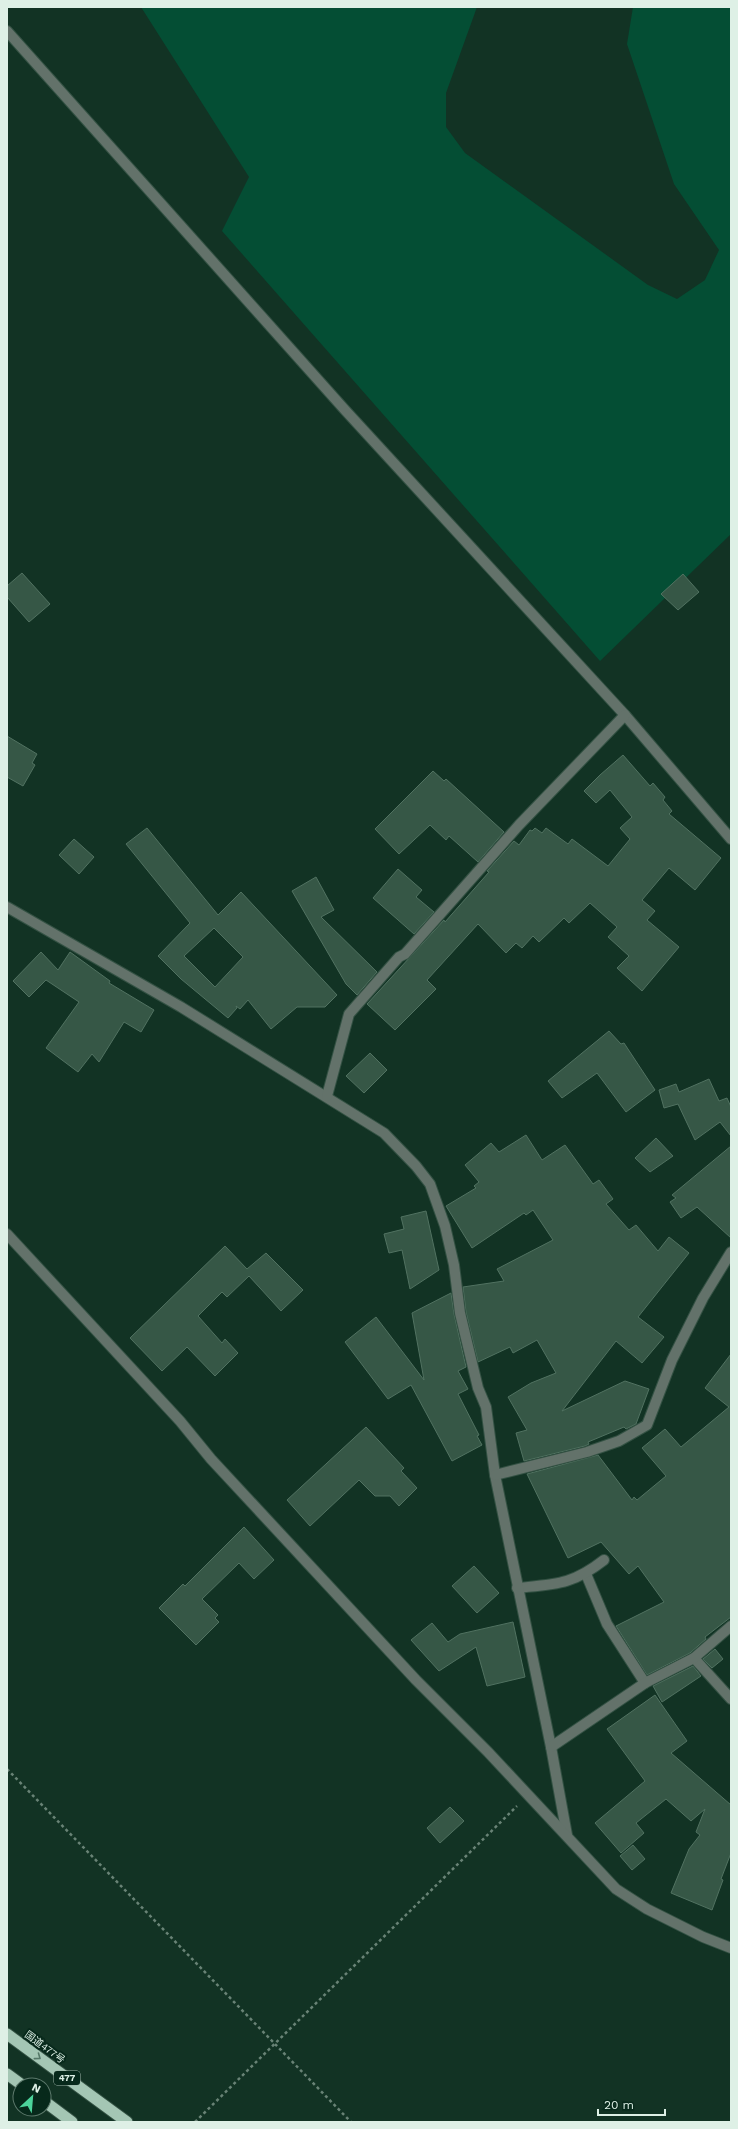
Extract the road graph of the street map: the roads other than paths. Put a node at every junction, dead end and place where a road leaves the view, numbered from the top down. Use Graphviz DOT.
graph roads {
  1 [pos="7,31"];
  2 [pos="625,715"];
  3 [pos="731,839"];
  4 [pos="7,907"];
  5 [pos="327,1096"];
  6 [pos="7,1234"];
  7 [pos="731,1252"];
  8 [pos="495,1475"];
  9 [pos="604,1560"];
  10 [pos="586,1574"];
  11 [pos="517,1588"];
  12 [pos="731,1626"];
  13 [pos="694,1658"];
  14 [pos="645,1683"];
  15 [pos="731,1699"];
  16 [pos="551,1747"];
  17 [pos="567,1835"];
  18 [pos="731,1948"];
  19 [pos="7,2034"];
  20 [pos="52,2107"];
  21 [pos="72,2122"];
  22 [pos="127,2122"];
  1 -- 2 [label="street"];
  2 -- 3 [label="street"];
  2 -- 5 [label="street"];
  4 -- 5 [label="street"];
  5 -- 8 [label="street"];
  6 -- 17 [label="street"];
  7 -- 8 [label="street"];
  8 -- 11 [label="street"];
  9 -- 10 [label="street"];
  10 -- 11 [label="street"];
  10 -- 14 [label="street"];
  11 -- 16 [label="street"];
  12 -- 13 [label="street"];
  13 -- 14 [label="street"];
  13 -- 15 [label="street"];
  14 -- 16 [label="street"];
  16 -- 17 [label="street"];
  17 -- 18 [label="street"];
  19 -- 22 [label="highway, 国道477号 / 477, one-way"];
  20 -- 21 [label="highway"];
}
